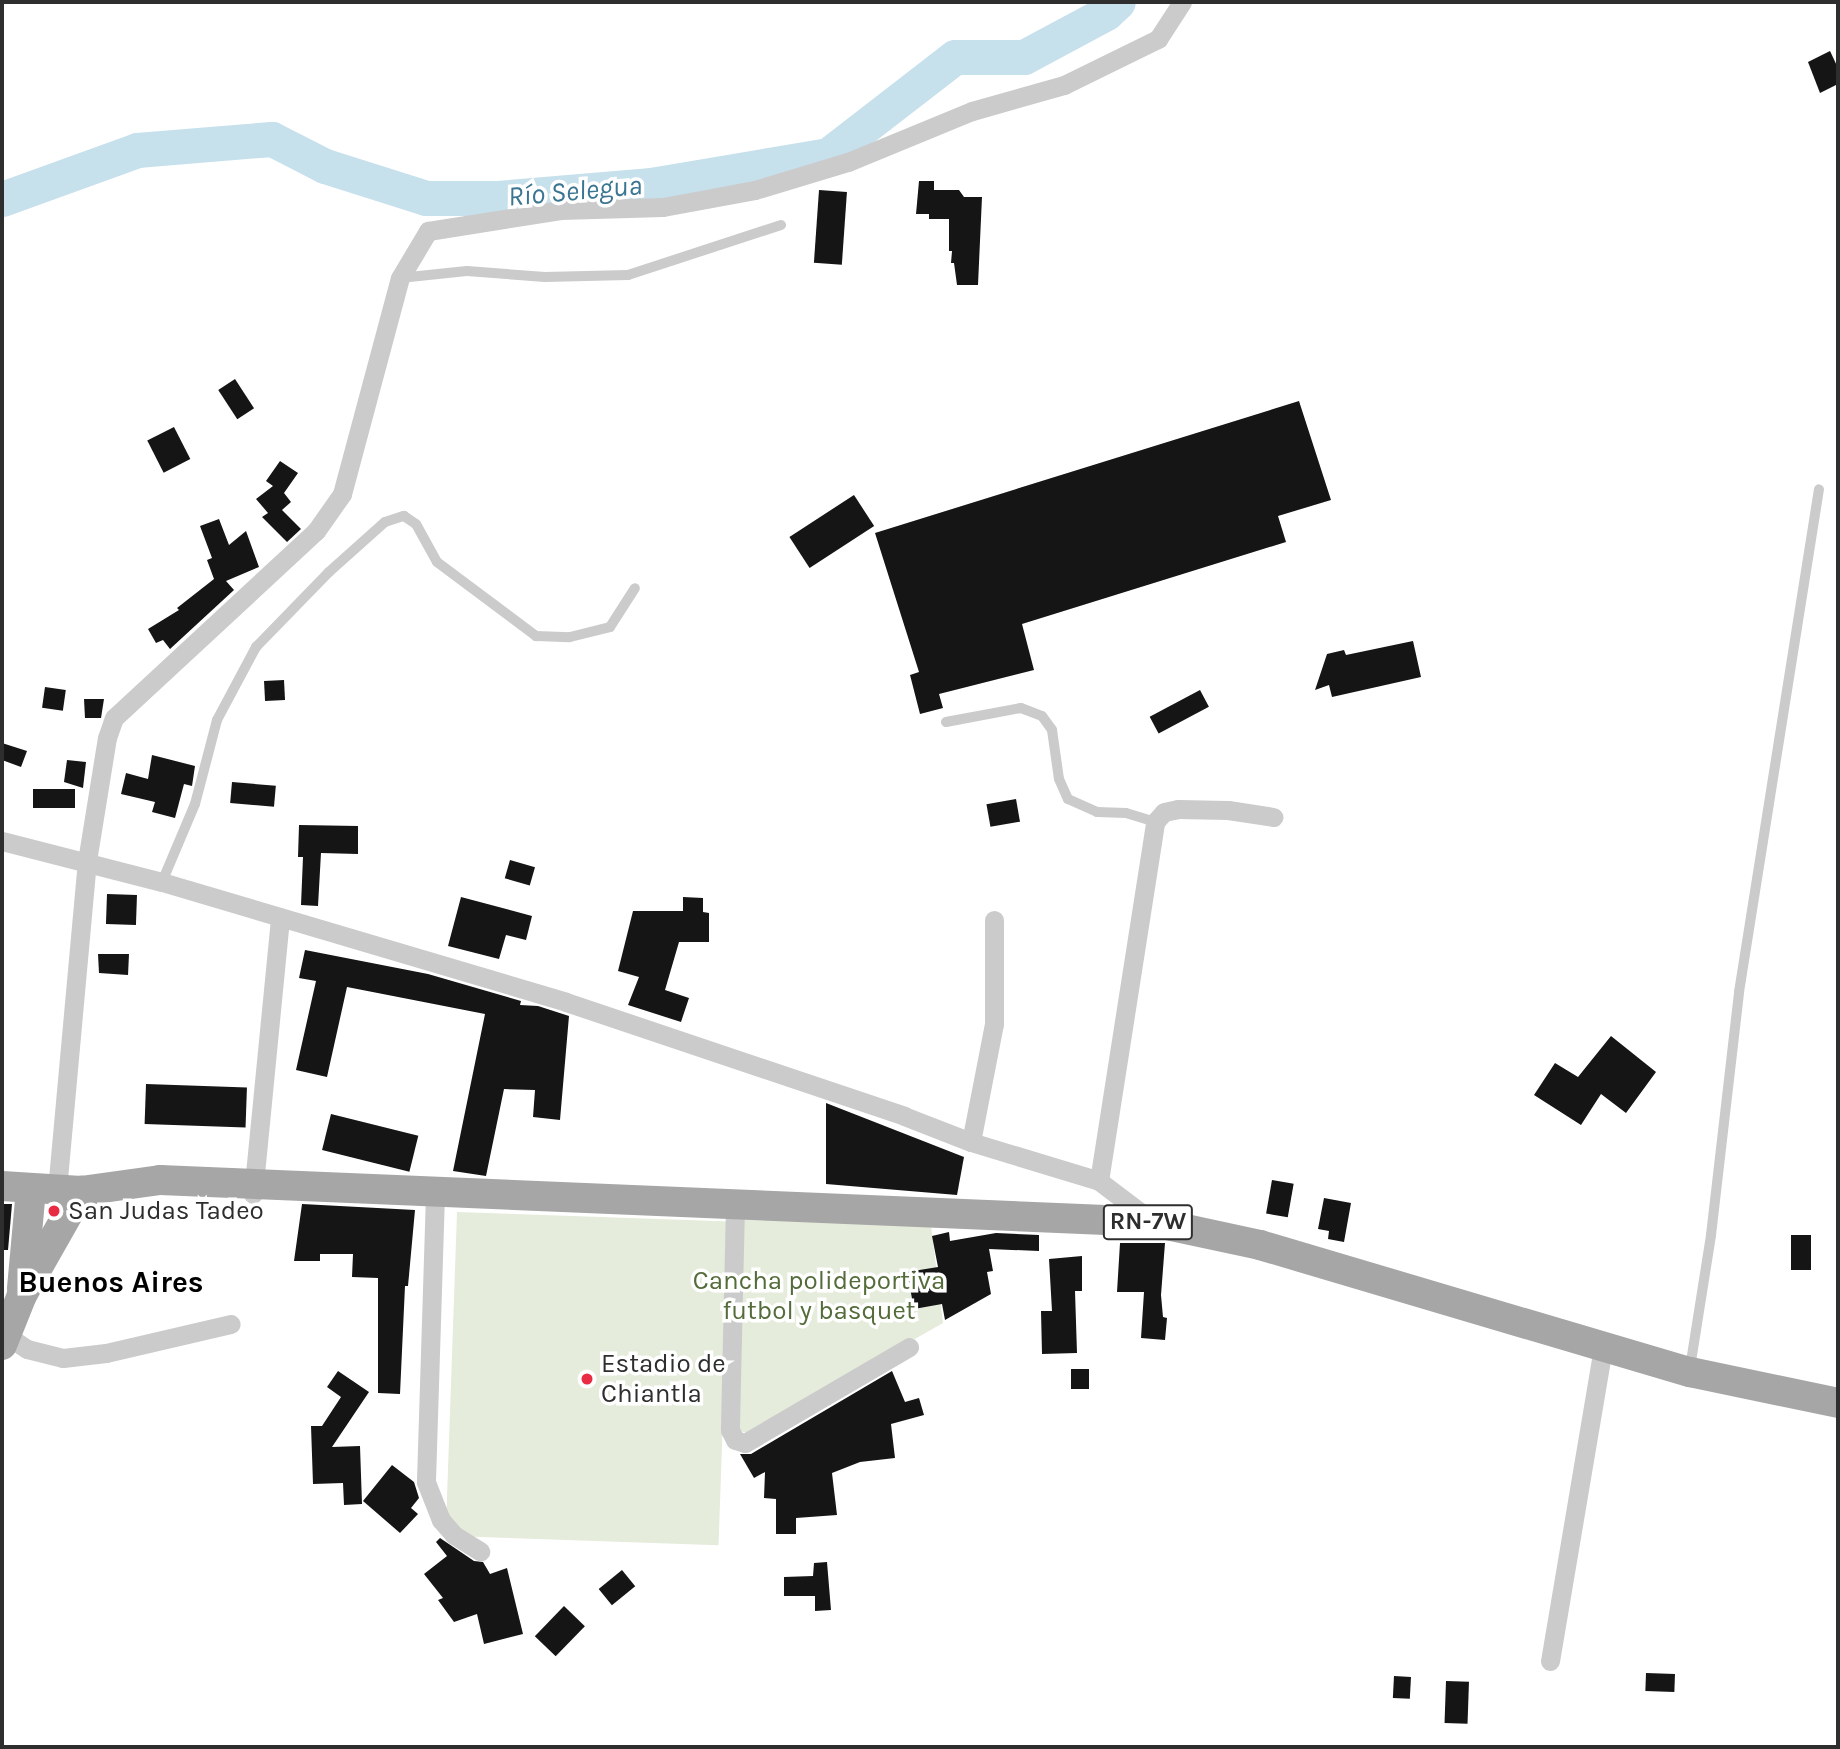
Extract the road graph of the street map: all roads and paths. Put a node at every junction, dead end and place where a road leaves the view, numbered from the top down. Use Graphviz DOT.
graph roads {
  1 [pos="1182,2"];
  2 [pos="781,225"];
  3 [pos="400,278"];
  4 [pos="1819,489"];
  5 [pos="635,588"];
  6 [pos="946,722"];
  7 [pos="1273,817"];
  8 [pos="1155,822"];
  9 [pos="2,841"];
  10 [pos="87,861"];
  11 [pos="162,882"];
  12 [pos="280,917"];
  13 [pos="994,920"];
  14 [pos="971,1142"];
  15 [pos="1099,1181"];
  16 [pos="2,1186"];
  17 [pos="57,1190"];
  18 [pos="253,1191"];
  19 [pos="435,1194"];
  20 [pos="735,1205"];
  21 [pos="1153,1222"];
  22 [pos="22,1295"];
  23 [pos="231,1325"];
  24 [pos="4,1340"];
  25 [pos="909,1347"];
  26 [pos="1603,1347"];
  27 [pos="1690,1371"];
  28 [pos="1838,1403"];
  29 [pos="480,1551"];
  30 [pos="1550,1661"];
  1 -- 3 [label="street"];
  2 -- 3 [label="lane"];
  3 -- 10 [label="street"];
  4 -- 27 [label="lane"];
  5 -- 11 [label="lane"];
  6 -- 8 [label="lane"];
  7 -- 8 [label="street"];
  8 -- 15 [label="street"];
  9 -- 10 [label="street"];
  10 -- 11 [label="street"];
  10 -- 17 [label="street"];
  11 -- 12 [label="street"];
  12 -- 14 [label="street"];
  12 -- 18 [label="street"];
  13 -- 14 [label="street"];
  14 -- 15 [label="street"];
  15 -- 21 [label="street"];
  16 -- 17 [label="main road"];
  17 -- 18 [label="main road, RN-7W"];
  17 -- 22 [label="main road"];
  17 -- 22 [label="main road"];
  18 -- 19 [label="main road, RN-7W"];
  19 -- 20 [label="main road, RN-7W"];
  19 -- 29 [label="street"];
  20 -- 21 [label="main road, RN-7W"];
  20 -- 25 [label="street"];
  21 -- 26 [label="main road, RN-7W"];
  22 -- 24 [label="main road"];
  23 -- 24 [label="street"];
  26 -- 27 [label="main road, RN-7W"];
  26 -- 30 [label="street"];
  27 -- 28 [label="main road, RN-7W"];
}
